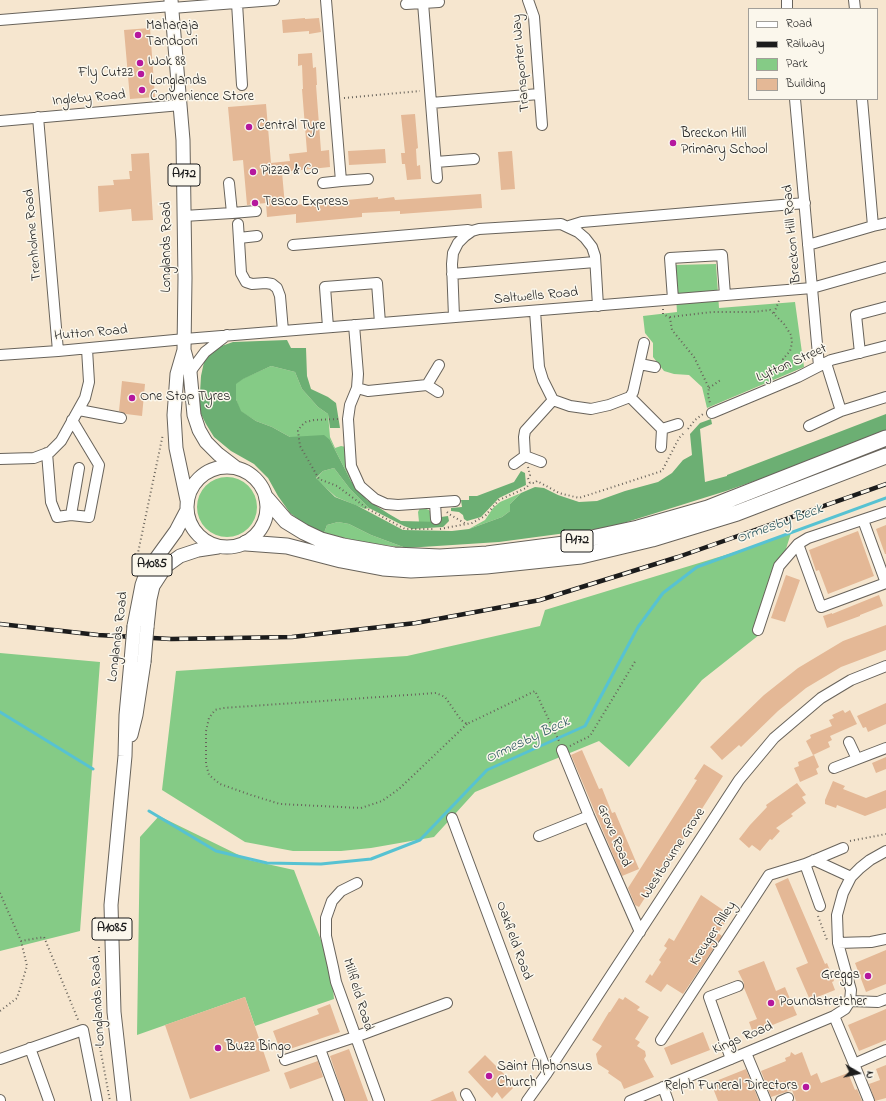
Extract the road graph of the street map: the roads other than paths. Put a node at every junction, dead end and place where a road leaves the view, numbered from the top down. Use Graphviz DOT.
graph roads {
  1 [pos="274,0"];
  2 [pos="326,0"];
  3 [pos="528,0"];
  4 [pos="225,2"];
  5 [pos="439,2"];
  6 [pos="236,3"];
  7 [pos="423,3"];
  8 [pos="406,4"];
  9 [pos="172,5"];
  10 [pos="0,20"];
  11 [pos="242,85"];
  12 [pos="539,94"];
  13 [pos="795,100"];
  14 [pos="862,100"];
  15 [pos="432,103"];
  16 [pos="180,105"];
  17 [pos="38,117"];
  18 [pos="0,121"];
  19 [pos="542,125"];
  20 [pos="474,158"];
  21 [pos="436,162"];
  22 [pos="437,178"];
  23 [pos="368,179"];
  24 [pos="341,181"];
  25 [pos="230,183"];
  26 [pos="322,183"];
  27 [pos="805,203"];
  28 [pos="256,211"];
  29 [pos="232,212"];
  30 [pos="184,216"];
  31 [pos="886,223"];
  32 [pos="238,224"];
  33 [pos="569,226"];
  34 [pos="873,226"];
  35 [pos="472,231"];
  36 [pos="257,236"];
  37 [pos="239,238"];
  38 [pos="808,244"];
  39 [pos="293,245"];
  40 [pos="595,262"];
  41 [pos="886,266"];
  42 [pos="452,274"];
  43 [pos="812,288"];
  44 [pos="725,295"];
  45 [pos="673,300"];
  46 [pos="598,306"];
  47 [pos="886,307"];
  48 [pos="535,311"];
  49 [pos="454,317"];
  50 [pos="380,323"];
  51 [pos="354,325"];
  52 [pos="328,327"];
  53 [pos="283,331"];
  54 [pos="227,335"];
  55 [pos="644,343"];
  56 [pos="184,344"];
  57 [pos="886,346"];
  58 [pos="87,348"];
  59 [pos="58,351"];
  60 [pos="860,352"];
  61 [pos="0,355"];
  62 [pos="640,364"];
  63 [pos="823,364"];
  64 [pos="439,365"];
  65 [pos="655,367"];
  66 [pos="190,372"];
  67 [pos="427,385"];
  68 [pos="356,388"];
  69 [pos="438,392"];
  70 [pos="630,397"];
  71 [pos="886,397"];
  72 [pos="554,400"];
  73 [pos="78,410"];
  74 [pos="840,411"];
  75 [pos="712,413"];
  76 [pos="121,418"];
  77 [pos="72,420"];
  78 [pos="678,424"];
  79 [pos="809,426"];
  80 [pos="662,429"];
  81 [pos="886,438"];
  82 [pos="661,447"];
  83 [pos="47,453"];
  84 [pos="524,456"];
  85 [pos="886,456"];
  86 [pos="0,459"];
  87 [pos="541,462"];
  88 [pos="514,464"];
  89 [pos="234,467"];
  90 [pos="79,468"];
  91 [pos="267,499"];
  92 [pos="455,501"];
  93 [pos="438,502"];
  94 [pos="187,505"];
  95 [pos="886,512"];
  96 [pos="71,515"];
  97 [pos="436,519"];
  98 [pos="863,520"];
  99 [pos="246,543"];
  100 [pos="798,544"];
  101 [pos="218,547"];
  102 [pos="886,583"];
  103 [pos="141,627"];
  104 [pos="758,630"];
  105 [pos="886,666"];
  106 [pos="850,742"];
  107 [pos="561,747"];
  108 [pos="886,748"];
  109 [pos="857,759"];
  110 [pos="834,768"];
  111 [pos="589,816"];
  112 [pos="452,818"];
  113 [pos="539,836"];
  114 [pos="843,848"];
  115 [pos="886,851"];
  116 [pos="810,862"];
  117 [pos="852,877"];
  118 [pos="357,883"];
  119 [pos="820,906"];
  120 [pos="640,932"];
  121 [pos="886,939"];
  122 [pos="838,943"];
  123 [pos="738,986"];
  124 [pos="886,999"];
  125 [pos="850,1001"];
  126 [pos="447,1003"];
  127 [pos="834,1016"];
  128 [pos="355,1037"];
  129 [pos="661,1040"];
  130 [pos="30,1048"];
  131 [pos="320,1049"];
  132 [pos="886,1050"];
  133 [pos="746,1052"];
  134 [pos="0,1059"];
  135 [pos="731,1059"];
  136 [pos="285,1060"];
  137 [pos="854,1064"];
  138 [pos="547,1073"];
  139 [pos="663,1087"];
  140 [pos="48,1101"];
  141 [pos="97,1101"];
  142 [pos="124,1101"];
  143 [pos="339,1101"];
  144 [pos="379,1101"];
  145 [pos="527,1101"];
  146 [pos="630,1101"];
  147 [pos="668,1101"];
  148 [pos="766,1101"];
  149 [pos="869,1101"];
  1 -- 6 [label="street"];
  2 -- 24 [label="street"];
  3 -- 12 [label="street, Transporter Way"];
  4 -- 6 [label="street"];
  4 -- 9 [label="street"];
  5 -- 7 [label="street"];
  6 -- 11 [label="street"];
  7 -- 8 [label="street"];
  7 -- 15 [label="street"];
  9 -- 10 [label="street"];
  9 -- 16 [label="main road, Longlands Road / A172"];
  12 -- 15 [label="street"];
  12 -- 19 [label="street, Transporter Way"];
  13 -- 27 [label="street, Breckon Hill Road"];
  14 -- 34 [label="street"];
  15 -- 21 [label="street"];
  16 -- 17 [label="street, Ingleby Road"];
  16 -- 30 [label="main road, Longlands Road / A172"];
  17 -- 18 [label="street, Ingleby Road"];
  17 -- 59 [label="street, Trenholme Road"];
  20 -- 21 [label="street"];
  21 -- 22 [label="street"];
  23 -- 24 [label="street"];
  24 -- 26 [label="street"];
  25 -- 29 [label="street"];
  27 -- 33 [label="street"];
  27 -- 38 [label="street, Breckon Hill Road"];
  28 -- 29 [label="street"];
  29 -- 30 [label="street"];
  30 -- 56 [label="main road, Longlands Road / A172"];
  31 -- 34 [label="street"];
  32 -- 37 [label="street"];
  33 -- 35 [label="street"];
  33 -- 40 [label="street"];
  34 -- 38 [label="street"];
  35 -- 39 [label="street"];
  35 -- 42 [label="street"];
  36 -- 37 [label="street"];
  37 -- 53 [label="street"];
  38 -- 43 [label="street, Breckon Hill Road"];
  40 -- 42 [label="street"];
  40 -- 46 [label="street"];
  41 -- 43 [label="street, Saltwells Road"];
  42 -- 49 [label="street"];
  43 -- 44 [label="street, Saltwells Road"];
  43 -- 63 [label="street, Breckon Hill Road"];
  44 -- 45 [label="street, Saltwells Road"];
  44 -- 45 [label="street"];
  45 -- 46 [label="street, Saltwells Road"];
  46 -- 48 [label="street, Saltwells Road"];
  47 -- 60 [label="street"];
  48 -- 49 [label="street, Saltwells Road"];
  48 -- 72 [label="street"];
  49 -- 50 [label="street, Saltwells Road"];
  50 -- 51 [label="street, Saltwells Road"];
  50 -- 52 [label="street"];
  51 -- 52 [label="street, Saltwells Road"];
  51 -- 68 [label="street"];
  52 -- 53 [label="street, Saltwells Road"];
  53 -- 54 [label="street, Saltwells Road"];
  54 -- 56 [label="street, Saltwells Road"];
  54 -- 66 [label="street"];
  55 -- 62 [label="street"];
  56 -- 58 [label="street, Hutton Road"];
  56 -- 66 [label="main road, Longlands Road / A172"];
  56 -- 94 [label="main road, Longlands Road / A172"];
  57 -- 60 [label="street, Lytton Street"];
  58 -- 59 [label="street, Hutton Road"];
  58 -- 73 [label="street"];
  59 -- 61 [label="street, Hutton Road"];
  60 -- 63 [label="street, Lytton Street"];
  62 -- 65 [label="street"];
  62 -- 70 [label="street"];
  63 -- 74 [label="street, Breckon Hill Road"];
  63 -- 75 [label="street, Lytton Street"];
  64 -- 67 [label="street"];
  66 -- 89 [label="main road, Longlands Road / A172"];
  67 -- 68 [label="street"];
  67 -- 69 [label="street"];
  68 -- 93 [label="street"];
  70 -- 72 [label="street"];
  70 -- 80 [label="street"];
  71 -- 74 [label="street"];
  72 -- 84 [label="street"];
  73 -- 76 [label="street"];
  73 -- 77 [label="street"];
  74 -- 79 [label="street"];
  77 -- 83 [label="street"];
  77 -- 96 [label="street"];
  78 -- 80 [label="street"];
  80 -- 82 [label="street"];
  81 -- 91 [label="highway, A172"];
  83 -- 86 [label="street"];
  83 -- 96 [label="street"];
  84 -- 87 [label="street"];
  84 -- 88 [label="street"];
  85 -- 99 [label="highway, A172"];
  89 -- 91 [label="main road, Longlands Road"];
  89 -- 94 [label="main road, Longlands Road"];
  90 -- 96 [label="street"];
  91 -- 99 [label="main road, Longlands Road"];
  92 -- 93 [label="street"];
  93 -- 97 [label="street"];
  94 -- 101 [label="main road, Longlands Road"];
  94 -- 103 [label="main road, Longlands Road / A1085"];
  95 -- 98 [label="street"];
  98 -- 100 [label="street"];
  98 -- 102 [label="street"];
  99 -- 101 [label="main road, Longlands Road"];
  100 -- 102 [label="street"];
  100 -- 104 [label="street"];
  101 -- 103 [label="main road, Longlands Road / A1085"];
  103 -- 142 [label="main road, Longlands Road / A1085, bridge"];
  105 -- 120 [label="street, Westbourne Grove"];
  106 -- 109 [label="street"];
  107 -- 111 [label="street, Grove Road"];
  108 -- 109 [label="street"];
  109 -- 110 [label="street"];
  111 -- 113 [label="street"];
  111 -- 120 [label="street, Grove Road"];
  112 -- 138 [label="street, Oakfield Road"];
  114 -- 116 [label="street, Kreuger Alley"];
  115 -- 117 [label="street"];
  116 -- 117 [label="street"];
  116 -- 119 [label="street"];
  116 -- 129 [label="street, Kreuger Alley"];
  117 -- 122 [label="street"];
  118 -- 128 [label="street, Millfield Road"];
  120 -- 138 [label="street, Westbourne Grove"];
  121 -- 122 [label="street"];
  122 -- 125 [label="street"];
  123 -- 135 [label="street"];
  124 -- 125 [label="street"];
  125 -- 127 [label="street, Kings Road"];
  126 -- 128 [label="street"];
  127 -- 133 [label="street, Kings Road"];
  127 -- 137 [label="street"];
  128 -- 131 [label="street"];
  128 -- 144 [label="street, Millfield Road"];
  130 -- 134 [label="street"];
  130 -- 140 [label="street"];
  130 -- 141 [label="street"];
  131 -- 136 [label="street"];
  131 -- 143 [label="street"];
  132 -- 137 [label="street"];
  133 -- 135 [label="street, Kings Road"];
  133 -- 148 [label="street"];
  135 -- 139 [label="street, Kings Road"];
  137 -- 149 [label="street"];
  138 -- 145 [label="street, Westbourne Grove"];
  139 -- 146 [label="street, Kings Road"];
  139 -- 147 [label="street"];
}
